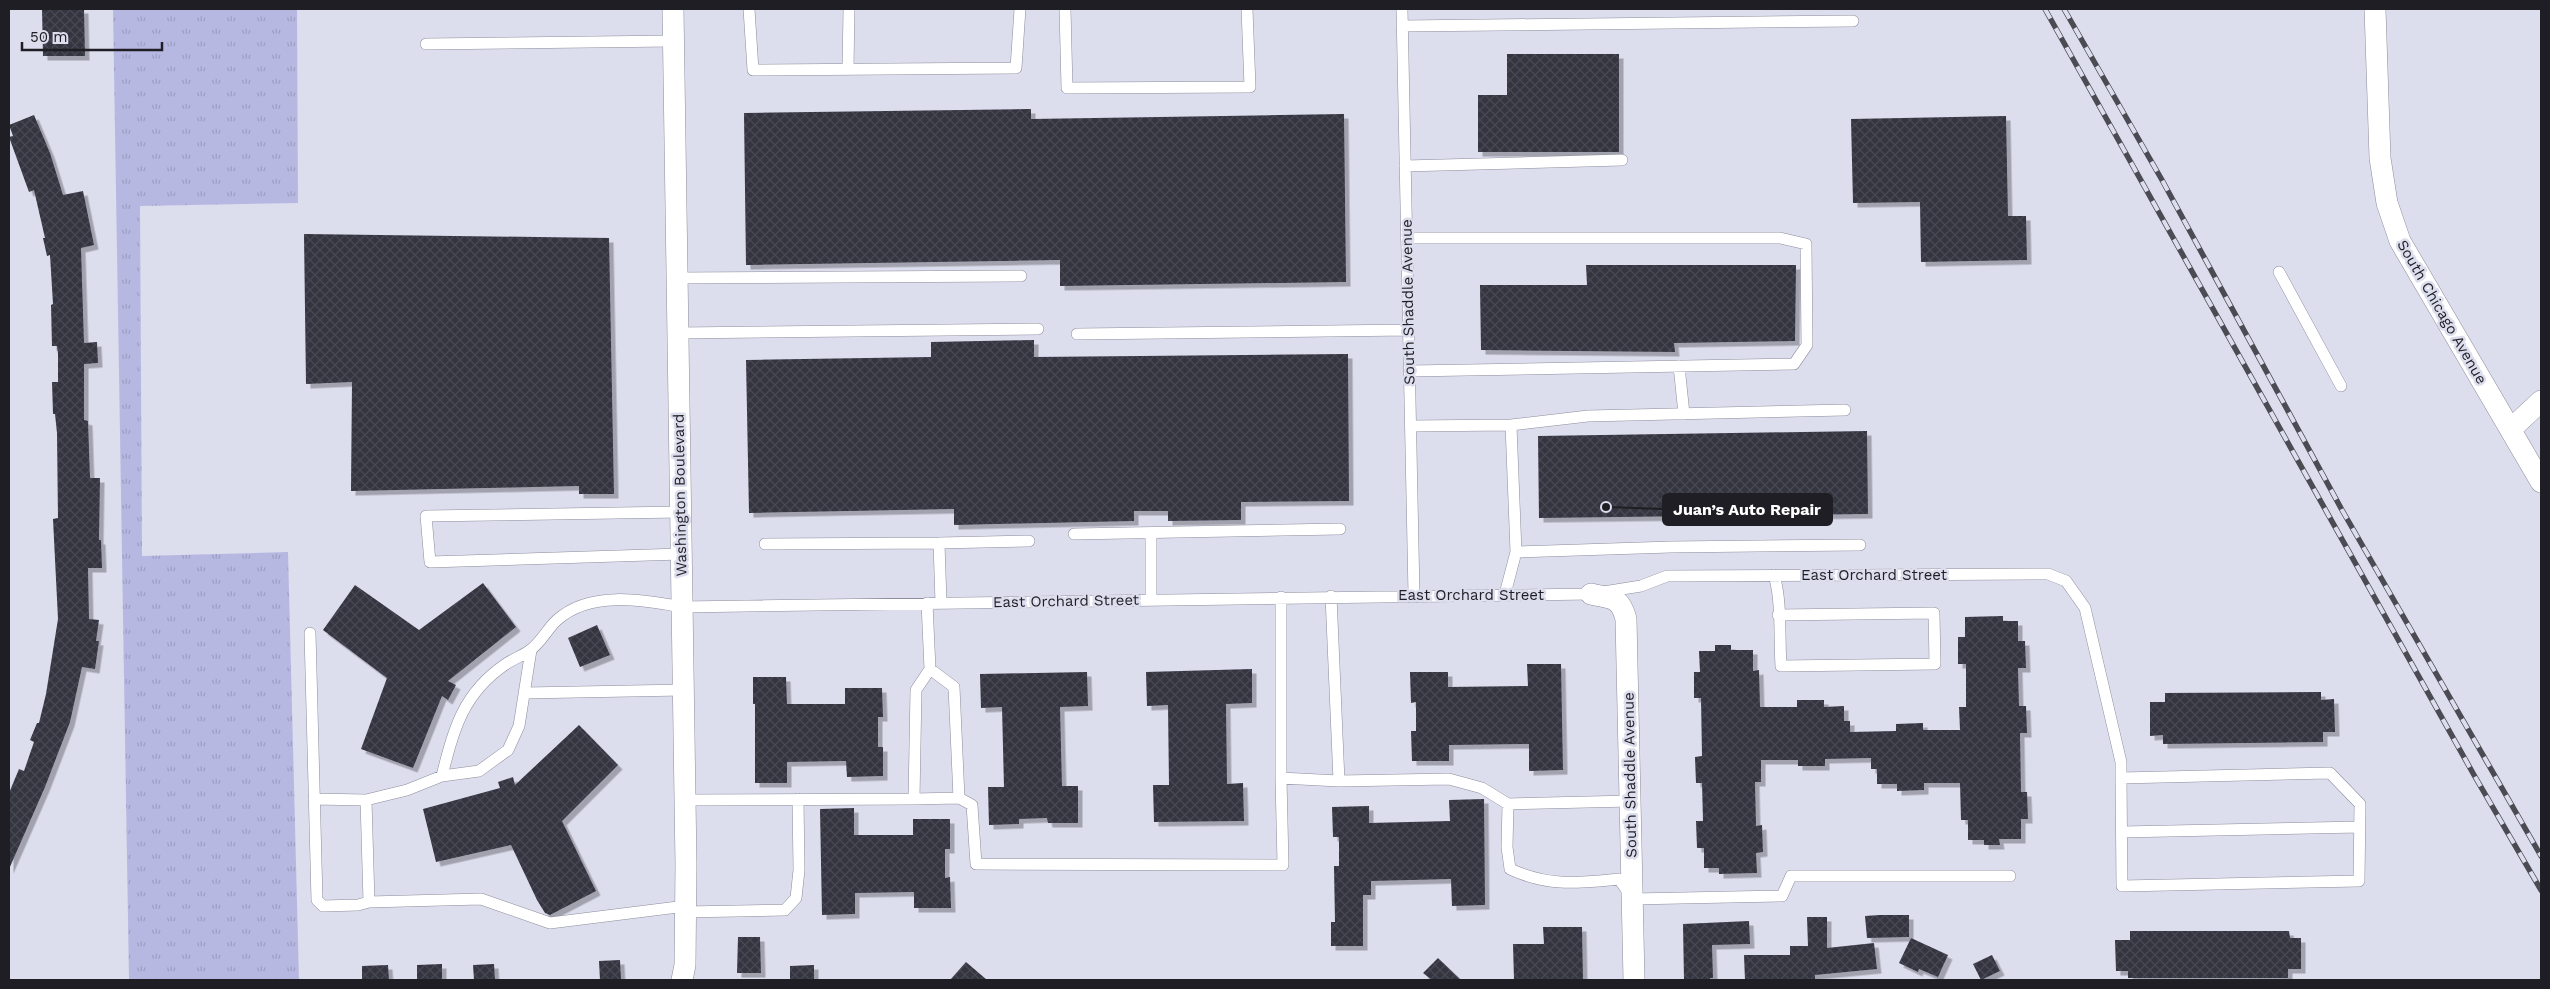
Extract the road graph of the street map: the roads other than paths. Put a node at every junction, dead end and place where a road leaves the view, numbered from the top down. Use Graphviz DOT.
graph roads {
  1 [pos="673,9"];
  2 [pos="750,9"];
  3 [pos="849,9"];
  4 [pos="1020,9"];
  5 [pos="1065,9"];
  6 [pos="1247,9"];
  7 [pos="1402,9"];
  8 [pos="2375,9"];
  9 [pos="1853,21"];
  10 [pos="1402,26"];
  11 [pos="673,41"];
  12 [pos="426,44"];
  13 [pos="848,69"];
  14 [pos="1622,160"];
  15 [pos="1405,166"];
  16 [pos="1406,238"];
  17 [pos="2279,272"];
  18 [pos="1021,276"];
  19 [pos="677,278"];
  20 [pos="1038,329"];
  21 [pos="1409,330"];
  22 [pos="678,333"];
  23 [pos="1076,334"];
  24 [pos="1679,366"];
  25 [pos="1410,370"];
  26 [pos="2341,386"];
  27 [pos="2541,401"];
  28 [pos="1845,410"];
  29 [pos="1684,414"];
  30 [pos="1511,425"];
  31 [pos="1411,426"];
  32 [pos="2511,428"];
  33 [pos="2541,482"];
  34 [pos="680,512"];
  35 [pos="1340,529"];
  36 [pos="1151,532"];
  37 [pos="1074,534"];
  38 [pos="1029,541"];
  39 [pos="939,543"];
  40 [pos="765,544"];
  41 [pos="1860,545"];
  42 [pos="1516,552"];
  43 [pos="681,554"];
  44 [pos="1774,575"];
  45 [pos="1505,594"];
  46 [pos="1590,594"];
  47 [pos="1414,595"];
  48 [pos="1332,596"];
  49 [pos="1282,597"];
  50 [pos="1151,599"];
  51 [pos="927,603"];
  52 [pos="941,603"];
  53 [pos="682,607"];
  54 [pos="1778,615"];
  55 [pos="310,633"];
  56 [pos="531,650"];
  57 [pos="930,669"];
  58 [pos="683,690"];
  59 [pos="525,693"];
  60 [pos="442,776"];
  61 [pos="1281,778"];
  62 [pos="2121,778"];
  63 [pos="1339,781"];
  64 [pos="959,798"];
  65 [pos="314,799"];
  66 [pos="798,799"];
  67 [pos="914,799"];
  68 [pos="366,800"];
  69 [pos="685,800"];
  70 [pos="1630,801"];
  71 [pos="1508,804"];
  72 [pos="2360,827"];
  73 [pos="2122,832"];
  74 [pos="2010,876"];
  75 [pos="1633,899"];
  76 [pos="369,902"];
  77 [pos="685,909"];
  78 [pos="682,980"];
  79 [pos="1634,980"];
  1 -- 11 [label="street, Washington Boulevard"];
  2 -- 13 [label="lane"];
  3 -- 13 [label="lane"];
  4 -- 13 [label="lane"];
  5 -- 6 [label="lane"];
  7 -- 10 [label="lane, South Shaddle Avenue"];
  8 -- 32 [label="street, South Chicago Avenue"];
  9 -- 10 [label="lane"];
  10 -- 15 [label="lane, South Shaddle Avenue"];
  11 -- 12 [label="lane"];
  11 -- 19 [label="street, Washington Boulevard"];
  14 -- 15 [label="lane"];
  15 -- 16 [label="lane, South Shaddle Avenue"];
  16 -- 21 [label="lane, South Shaddle Avenue"];
  16 -- 24 [label="lane"];
  17 -- 26 [label="lane"];
  18 -- 19 [label="lane"];
  19 -- 22 [label="street, Washington Boulevard"];
  20 -- 22 [label="lane"];
  21 -- 23 [label="lane"];
  21 -- 25 [label="lane, South Shaddle Avenue"];
  22 -- 34 [label="street, Washington Boulevard"];
  24 -- 25 [label="lane"];
  24 -- 29 [label="lane"];
  25 -- 31 [label="lane, South Shaddle Avenue"];
  27 -- 32 [label="street"];
  28 -- 29 [label="lane"];
  29 -- 30 [label="lane"];
  30 -- 31 [label="lane"];
  30 -- 42 [label="lane"];
  31 -- 47 [label="lane, South Shaddle Avenue"];
  32 -- 33 [label="street, South Chicago Avenue"];
  34 -- 43 [label="street, Washington Boulevard"];
  34 -- 43 [label="lane"];
  35 -- 36 [label="lane"];
  36 -- 37 [label="lane"];
  36 -- 50 [label="lane"];
  38 -- 39 [label="lane"];
  39 -- 40 [label="lane"];
  39 -- 52 [label="lane"];
  41 -- 42 [label="lane"];
  42 -- 45 [label="lane"];
  43 -- 53 [label="street, Washington Boulevard"];
  44 -- 46 [label="lane, East Orchard Street"];
  44 -- 54 [label="lane"];
  44 -- 62 [label="lane, East Orchard Street"];
  45 -- 46 [label="lane, East Orchard Street"];
  45 -- 47 [label="lane, East Orchard Street"];
  46 -- 70 [label="street, South Shaddle Avenue"];
  47 -- 48 [label="lane, East Orchard Street"];
  48 -- 49 [label="lane, East Orchard Street"];
  48 -- 63 [label="lane"];
  49 -- 50 [label="lane, East Orchard Street"];
  49 -- 61 [label="lane"];
  50 -- 52 [label="lane, East Orchard Street"];
  51 -- 52 [label="lane, East Orchard Street"];
  51 -- 53 [label="lane, East Orchard Street"];
  51 -- 57 [label="lane"];
  53 -- 56 [label="lane, East Orchard Street"];
  53 -- 58 [label="street, Washington Boulevard"];
  54 -- 54 [label="lane"];
  55 -- 65 [label="lane"];
  56 -- 59 [label="lane"];
  56 -- 60 [label="lane"];
  57 -- 64 [label="lane"];
  57 -- 67 [label="lane"];
  58 -- 59 [label="lane"];
  58 -- 69 [label="street, Washington Boulevard"];
  59 -- 60 [label="lane"];
  60 -- 68 [label="lane"];
  61 -- 63 [label="lane"];
  61 -- 64 [label="lane"];
  62 -- 72 [label="lane"];
  62 -- 73 [label="lane, East Orchard Street"];
  63 -- 71 [label="lane"];
  64 -- 67 [label="lane"];
  65 -- 68 [label="lane"];
  65 -- 76 [label="lane"];
  66 -- 67 [label="lane"];
  66 -- 69 [label="lane"];
  66 -- 77 [label="lane"];
  68 -- 76 [label="lane"];
  69 -- 77 [label="street, Washington Boulevard"];
  70 -- 71 [label="lane"];
  70 -- 75 [label="street, South Shaddle Avenue"];
  71 -- 75 [label="lane"];
  72 -- 73 [label="lane"];
  72 -- 73 [label="lane, East Orchard Street"];
  74 -- 75 [label="lane"];
  75 -- 79 [label="street, South Shaddle Avenue"];
  76 -- 77 [label="lane"];
  77 -- 78 [label="street, Washington Boulevard"];
}
